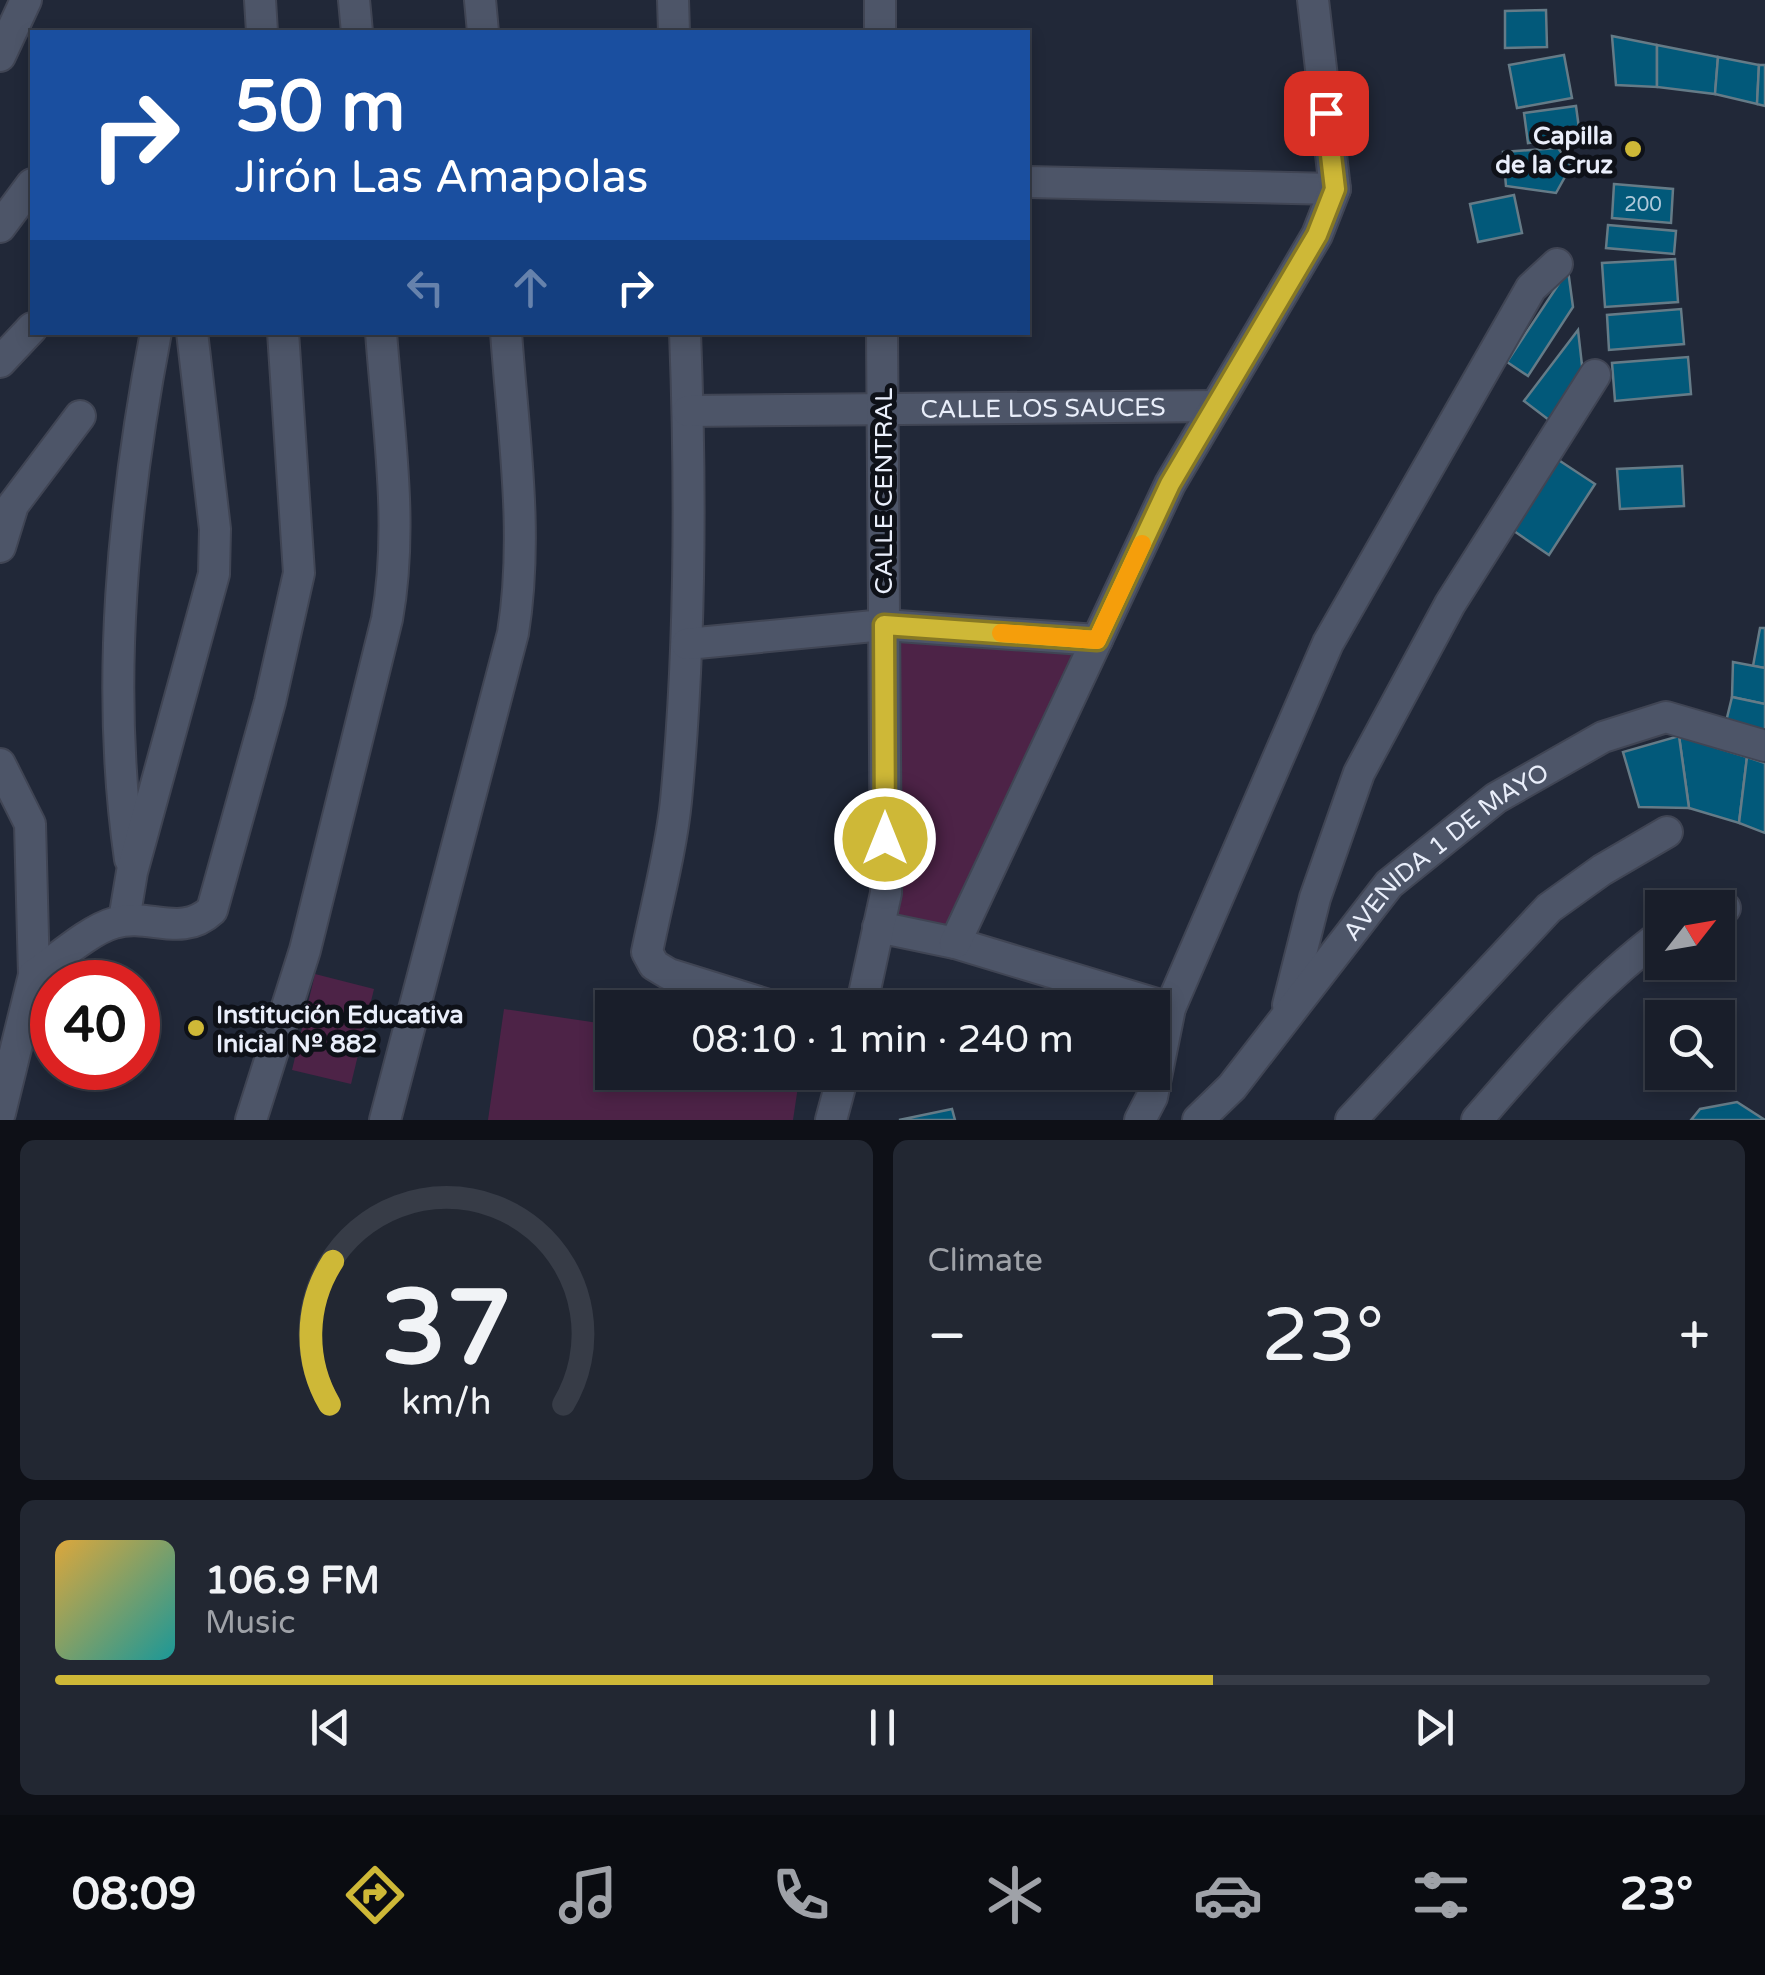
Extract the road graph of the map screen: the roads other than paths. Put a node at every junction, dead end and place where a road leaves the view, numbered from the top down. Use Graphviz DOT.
graph roads {
  1 [pos="26,0"];
  2 [pos="260,0"];
  3 [pos="354,0"];
  4 [pos="480,0"];
  5 [pos="673,0"];
  6 [pos="880,0"];
  7 [pos="1312,0"];
  8 [pos="262,30"];
  9 [pos="357,30"];
  10 [pos="483,30"];
  11 [pos="674,30"];
  12 [pos="880,30"];
  13 [pos="0,56"];
  14 [pos="1030,182"];
  15 [pos="30,187"];
  16 [pos="1335,189"];
  17 [pos="0,227"];
  18 [pos="1557,264"];
  19 [pos="30,330"];
  20 [pos="155,335"];
  21 [pos="192,335"];
  22 [pos="283,335"];
  23 [pos="380,335"];
  24 [pos="506,335"];
  25 [pos="685,335"];
  26 [pos="882,335"];
  27 [pos="0,362"];
  28 [pos="1595,374"];
  29 [pos="882,406"];
  30 [pos="1216,406"];
  31 [pos="688,410"];
  32 [pos="80,416"];
  33 [pos="0,547"];
  34 [pos="884,625"];
  35 [pos="1097,640"];
  36 [pos="687,644"];
  37 [pos="1765,746"];
  38 [pos="0,764"];
  39 [pos="1667,832"];
  40 [pos="132,872"];
  41 [pos="124,920"];
  42 [pos="878,928"];
  43 [pos="956,943"];
  44 [pos="1645,947"];
  45 [pos="34,960"];
  46 [pos="56,960"];
  47 [pos="720,990"];
  48 [pos="865,990"];
  49 [pos="1111,990"];
  50 [pos="30,991"];
  51 [pos="1170,1008"];
  52 [pos="1284,1020"];
  53 [pos="839,1090"];
  54 [pos="1153,1090"];
  55 [pos="0,1113"];
  56 [pos="251,1120"];
  57 [pos="386,1120"];
  58 [pos="831,1120"];
  59 [pos="1140,1120"];
  60 [pos="1198,1120"];
  61 [pos="1351,1120"];
  62 [pos="1477,1120"];
  1 -- 13 [label="street"];
  2 -- 8 [label="street"];
  3 -- 9 [label="street"];
  4 -- 10 [label="street"];
  5 -- 11 [label="street"];
  6 -- 12 [label="street"];
  7 -- 16 [label="street"];
  14 -- 16 [label="street"];
  15 -- 17 [label="street"];
  16 -- 30 [label="street"];
  18 -- 51 [label="street"];
  19 -- 27 [label="street"];
  20 -- 40 [label="street"];
  21 -- 40 [label="street"];
  22 -- 41 [label="street"];
  23 -- 56 [label="street"];
  24 -- 57 [label="street"];
  25 -- 31 [label="street"];
  26 -- 29 [label="street, CALLE CENTRAL"];
  28 -- 52 [label="street"];
  29 -- 30 [label="street, CALLE LOS SAUCES"];
  29 -- 31 [label="street, CALLE LOS SAUCES"];
  29 -- 34 [label="street, CALLE CENTRAL"];
  30 -- 35 [label="street"];
  31 -- 36 [label="street"];
  32 -- 33 [label="street"];
  34 -- 35 [label="street"];
  34 -- 36 [label="street"];
  34 -- 42 [label="street, CALLE CENTRAL"];
  35 -- 43 [label="street"];
  36 -- 47 [label="street"];
  37 -- 52 [label="street, AVENIDA 1 DE MAYO"];
  38 -- 45 [label="street"];
  39 -- 61 [label="street"];
  40 -- 41 [label="street"];
  41 -- 46 [label="street"];
  42 -- 43 [label="street"];
  42 -- 48 [label="street, CALLE CENTRAL"];
  43 -- 49 [label="street"];
  44 -- 62 [label="street"];
  50 -- 55 [label="street"];
  52 -- 60 [label="street, AVENIDA 1 DE MAYO"];
  53 -- 58 [label="street"];
  54 -- 59 [label="street"];
}
